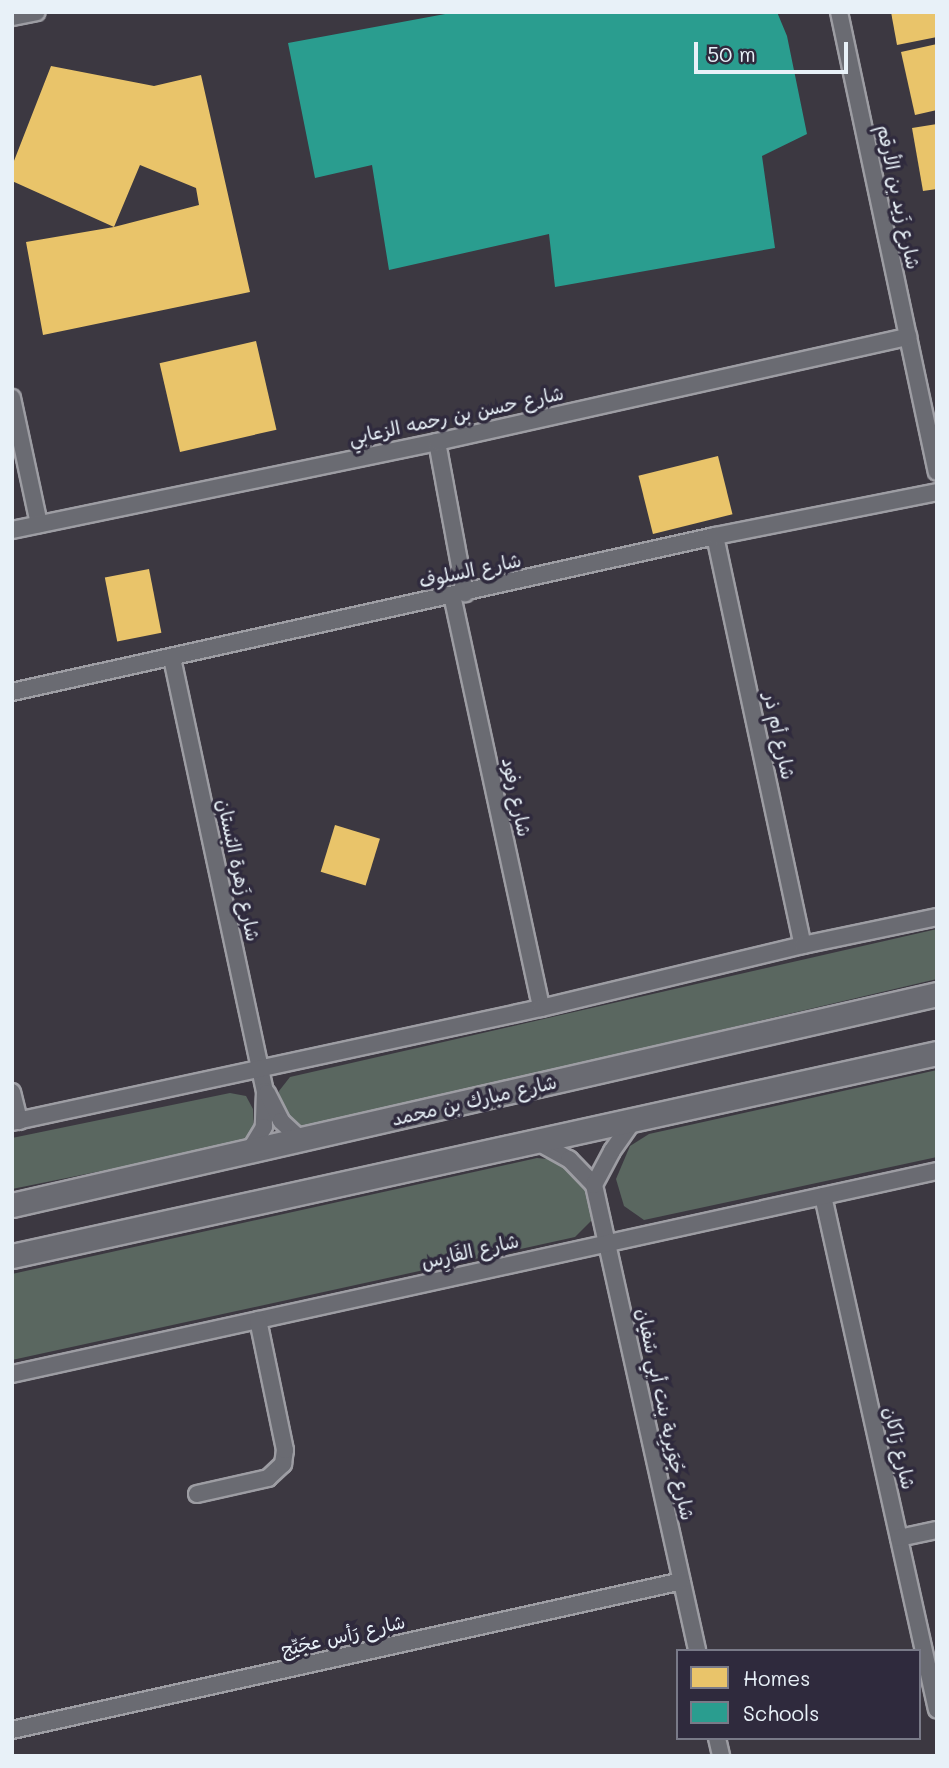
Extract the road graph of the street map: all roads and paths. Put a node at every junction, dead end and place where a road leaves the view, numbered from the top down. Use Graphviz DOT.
graph roads {
  1 [pos="37,12"];
  2 [pos="839,12"];
  3 [pos="12,17"];
  4 [pos="908,337"];
  5 [pos="12,398"];
  6 [pos="437,442"];
  7 [pos="937,472"];
  8 [pos="937,492"];
  9 [pos="39,524"];
  10 [pos="12,530"];
  11 [pos="715,536"];
  12 [pos="458,594"];
  13 [pos="172,657"];
  14 [pos="12,692"];
  15 [pos="937,917"];
  16 [pos="803,945"];
  17 [pos="937,994"];
  18 [pos="541,1009"];
  19 [pos="937,1053"];
  20 [pos="261,1068"];
  21 [pos="265,1091"];
  22 [pos="12,1092"];
  23 [pos="634,1120"];
  24 [pos="16,1121"];
  25 [pos="300,1139"];
  26 [pos="536,1142"];
  27 [pos="250,1150"];
  28 [pos="937,1171"];
  29 [pos="594,1185"];
  30 [pos="823,1196"];
  31 [pos="12,1205"];
  32 [pos="607,1242"];
  33 [pos="12,1256"];
  34 [pos="258,1320"];
  35 [pos="12,1374"];
  36 [pos="197,1494"];
  37 [pos="937,1530"];
  38 [pos="899,1538"];
  39 [pos="682,1581"];
  40 [pos="697,1649"];
  41 [pos="937,1710"];
  42 [pos="12,1730"];
  1 -- 3 [label="street"];
  2 -- 4 [label="street, شارع زَيد بن الأرقم"];
  4 -- 6 [label="street, شارع حسن بن رحمه الزعابي"];
  4 -- 7 [label="street, شارع زَيد بن الأرقم"];
  5 -- 9 [label="street"];
  6 -- 9 [label="street, شارع حسن بن رحمه الزعابي"];
  6 -- 12 [label="street, شارع رفود"];
  8 -- 11 [label="street, شارع السلوف"];
  9 -- 10 [label="street, شارع حسن بن رحمه الزعابي"];
  11 -- 12 [label="street, شارع السلوف"];
  11 -- 16 [label="street, شارع أم ذر"];
  12 -- 13 [label="street, شارع السلوف"];
  12 -- 18 [label="street, شارع رفود"];
  13 -- 14 [label="street, شارع السلوف"];
  13 -- 20 [label="street, شارع زَهرة البُستان"];
  15 -- 16 [label="street"];
  16 -- 18 [label="street"];
  17 -- 25 [label="main road, شارع مبارك بن محمد"];
  18 -- 20 [label="street"];
  19 -- 23 [label="main road"];
  20 -- 21 [label="street, شارع زَهرة البُستان"];
  20 -- 24 [label="street"];
  21 -- 25 [label="street, شارع زَهرة البُستان"];
  21 -- 27 [label="street, شارع زَهرة البُستان"];
  22 -- 24 [label="street"];
  23 -- 26 [label="main road"];
  23 -- 29 [label="street"];
  25 -- 27 [label="main road, شارع مبارك بن محمد"];
  26 -- 29 [label="street"];
  26 -- 33 [label="main road"];
  27 -- 31 [label="main road, شارع مبارك بن محمد"];
  28 -- 30 [label="street, شارع الفَارِس"];
  29 -- 32 [label="street, شارع جُوَيرِية بنت أبي سُفيان"];
  30 -- 32 [label="street, شارع الفَارِس"];
  30 -- 38 [label="street, شارع رَاكان"];
  32 -- 34 [label="street, شارع الفَارِس"];
  32 -- 39 [label="street, شارع جُوَيرِية بنت أبي سُفيان"];
  34 -- 35 [label="street, شارع الفَارِس"];
  34 -- 36 [label="street"];
  37 -- 38 [label="street"];
  38 -- 41 [label="street, شارع رَاكان"];
  39 -- 40 [label="street, شارع جُوَيرِية بنت أبي سُفيان"];
  39 -- 42 [label="street, شارع رَأس عجَيِّج"];
}
